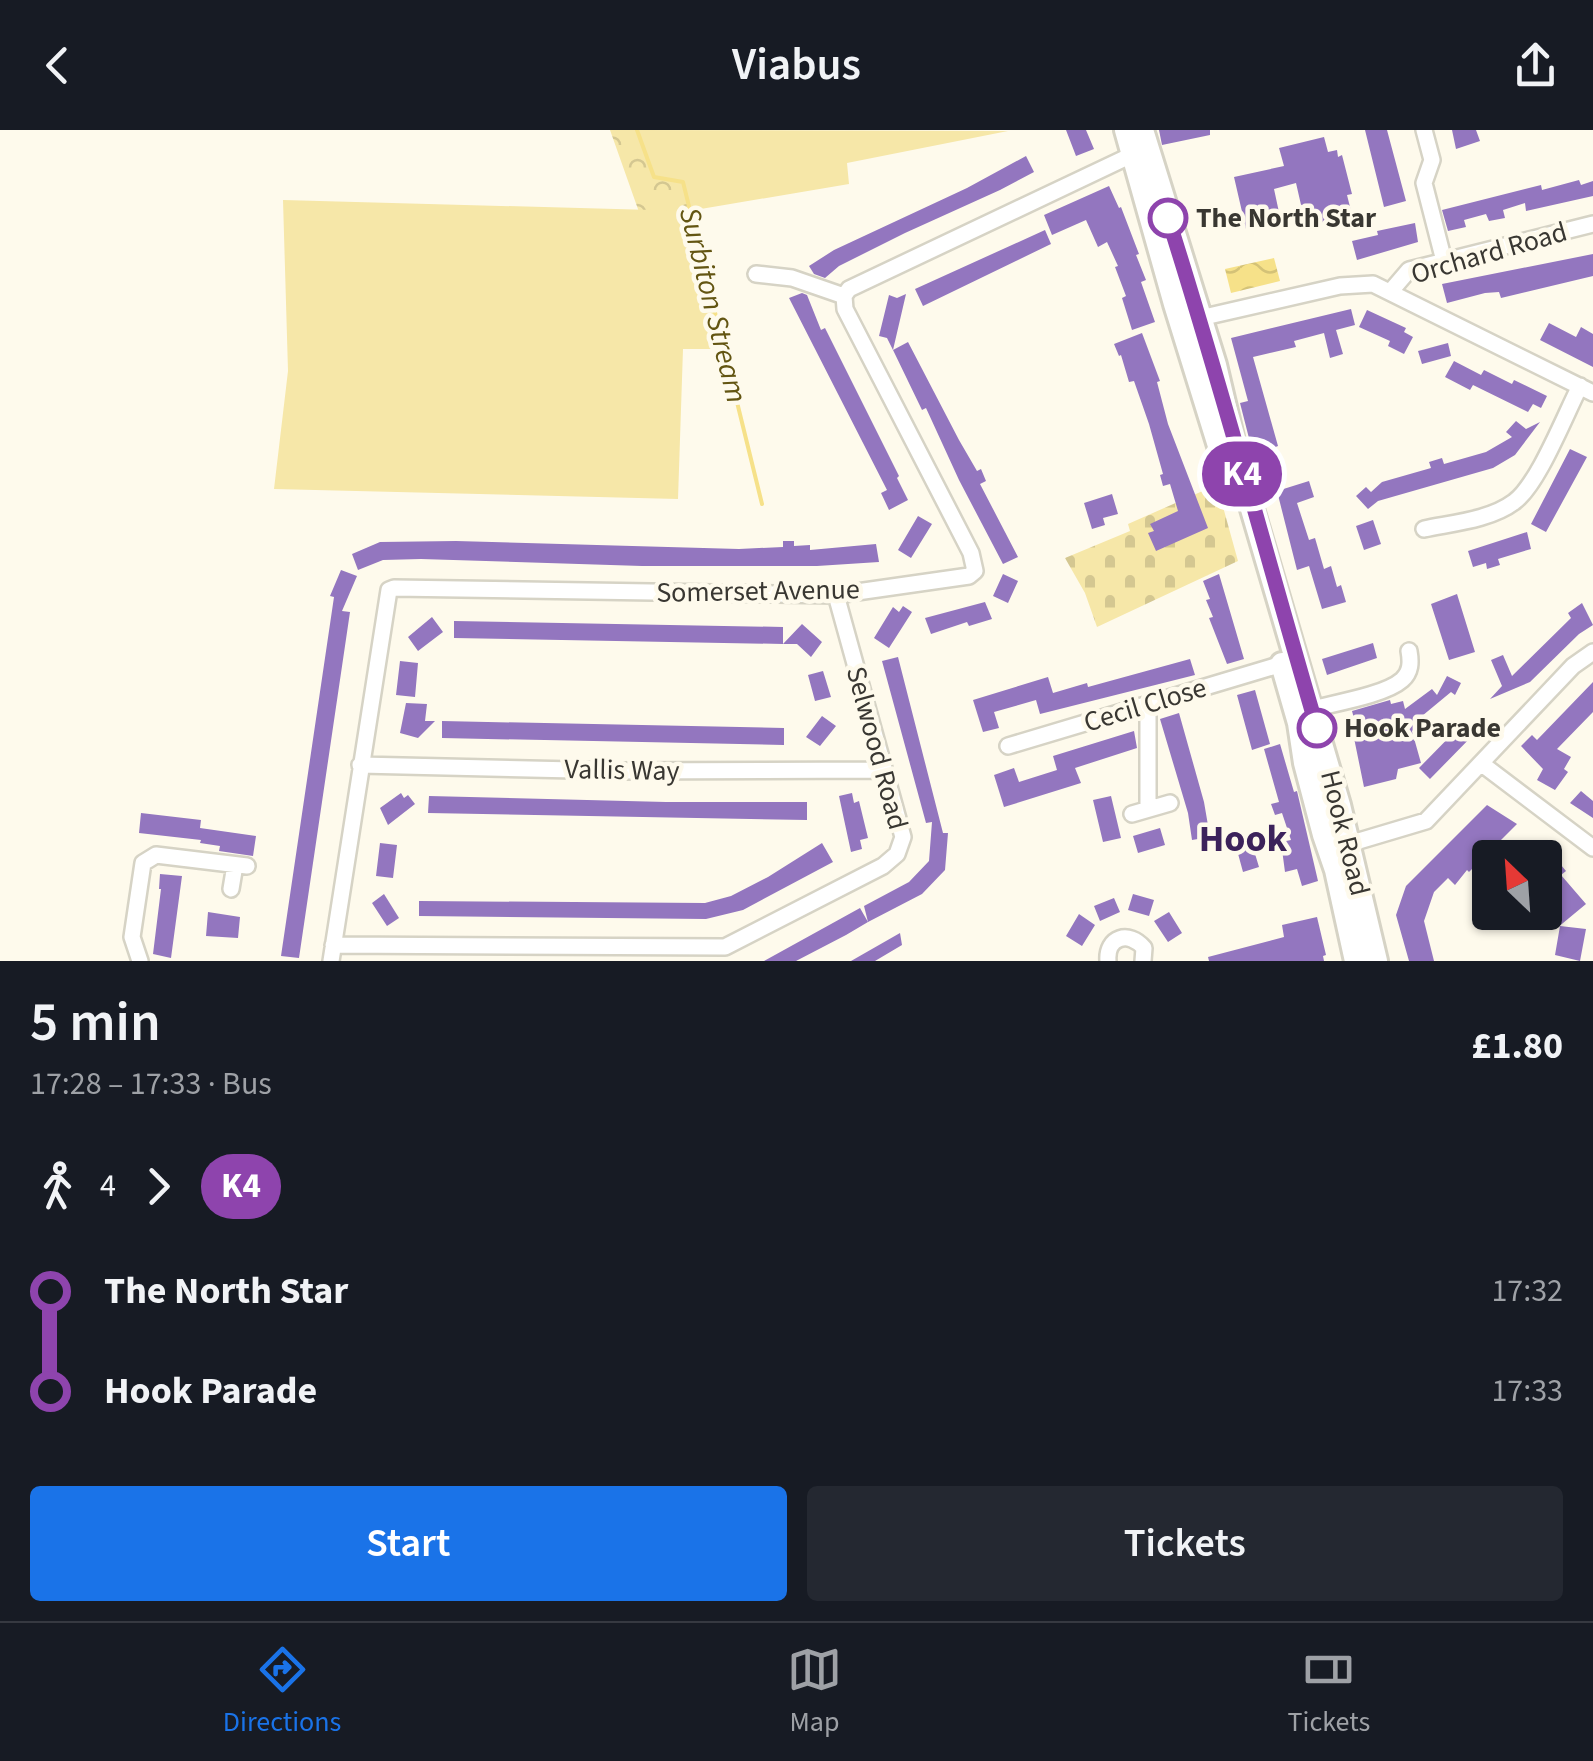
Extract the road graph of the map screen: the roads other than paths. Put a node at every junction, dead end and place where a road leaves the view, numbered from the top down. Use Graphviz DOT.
graph roads {
  1 [pos="1126,130"];
  2 [pos="1424,130"];
  3 [pos="1140,144"];
  4 [pos="1593,224"];
  5 [pos="1444,261"];
  6 [pos="756,274"];
  7 [pos="1391,291"];
  8 [pos="844,296"];
  9 [pos="1200,318"];
  10 [pos="1587,390"];
  11 [pos="1424,530"];
  12 [pos="836,595"];
  13 [pos="1409,651"];
  14 [pos="1593,652"];
  15 [pos="1282,664"];
  16 [pos="1148,705"];
  17 [pos="1312,710"];
  18 [pos="1008,746"];
  19 [pos="1482,764"];
  20 [pos="360,765"];
  21 [pos="884,770"];
  22 [pos="1170,803"];
  23 [pos="1340,846"];
  24 [pos="1593,848"];
  25 [pos="232,889"];
  26 [pos="332,953"];
  27 [pos="140,961"];
  28 [pos="1108,961"];
  29 [pos="1143,961"];
  30 [pos="1356,961"];
  31 [pos="1376,961"];
  1 -- 3 [label="highway, Hook Road"];
  2 -- 5 [label="street"];
  3 -- 8 [label="street"];
  3 -- 9 [label="highway, Hook Road"];
  3 -- 15 [label="highway, Hook Road"];
  4 -- 5 [label="street, Orchard Road"];
  5 -- 7 [label="street, Orchard Road"];
  6 -- 8 [label="street"];
  7 -- 9 [label="street"];
  7 -- 10 [label="street"];
  8 -- 12 [label="street, Somerset Avenue"];
  9 -- 17 [label="highway, Hook Road"];
  10 -- 11 [label="street"];
  12 -- 20 [label="street, Somerset Avenue"];
  12 -- 21 [label="street, Selwood Road"];
  13 -- 17 [label="street"];
  14 -- 19 [label="street"];
  15 -- 16 [label="street, Cecil Close"];
  15 -- 23 [label="highway, Hook Road"];
  16 -- 18 [label="street, Cecil Close"];
  16 -- 22 [label="street"];
  17 -- 23 [label="highway, Hook Road"];
  19 -- 23 [label="street"];
  19 -- 24 [label="street"];
  20 -- 21 [label="street, Vallis Way"];
  20 -- 26 [label="street, Somerset Avenue"];
  21 -- 26 [label="street, Selwood Road"];
  23 -- 30 [label="highway, Hook Road"];
  23 -- 31 [label="highway, Hook Road"];
  25 -- 27 [label="street"];
  28 -- 29 [label="street"];
}
